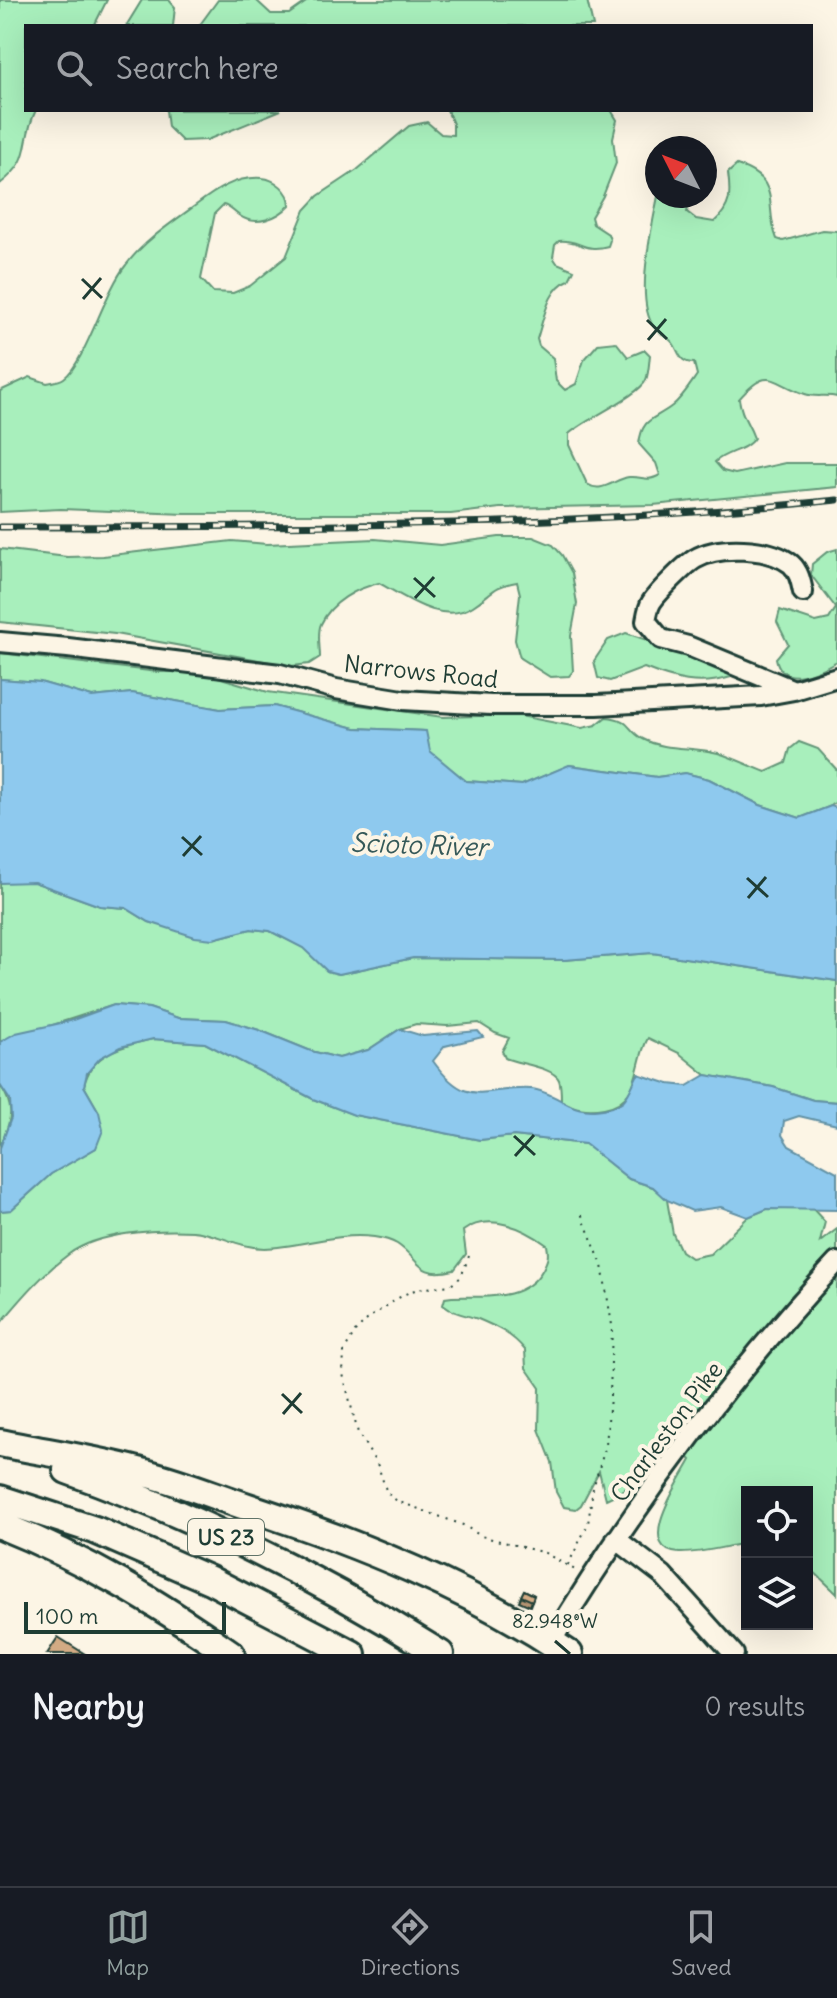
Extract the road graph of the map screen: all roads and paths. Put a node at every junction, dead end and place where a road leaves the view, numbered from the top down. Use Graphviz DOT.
graph roads {
  1 [pos="803,592"];
  2 [pos="0,642"];
  3 [pos="837,677"];
  4 [pos="794,690"];
  5 [pos="581,1213"];
  6 [pos="469,1256"];
  7 [pos="837,1262"];
  8 [pos="0,1444"];
  9 [pos="0,1499"];
  10 [pos="0,1525"];
  11 [pos="616,1539"];
  12 [pos="567,1566"];
  13 [pos="590,1579"];
  14 [pos="560,1648"];
  15 [pos="231,1654"];
  16 [pos="352,1654"];
  17 [pos="440,1654"];
  18 [pos="734,1654"];
  1 -- 4 [label="street"];
  2 -- 4 [label="street, Narrows Road"];
  3 -- 4 [label="street, Narrows Road"];
  5 -- 12 [label="path"];
  6 -- 12 [label="path"];
  7 -- 11 [label="street, Charleston Pike"];
  8 -- 14 [label="highway"];
  8 -- 17 [label="highway, US 23"];
  9 -- 16 [label="highway, US 23"];
  10 -- 15 [label="highway"];
  11 -- 13 [label="street, Charleston Pike"];
  11 -- 18 [label="street"];
  12 -- 13 [label="path"];
  13 -- 14 [label="street, Charleston Pike"];
}
